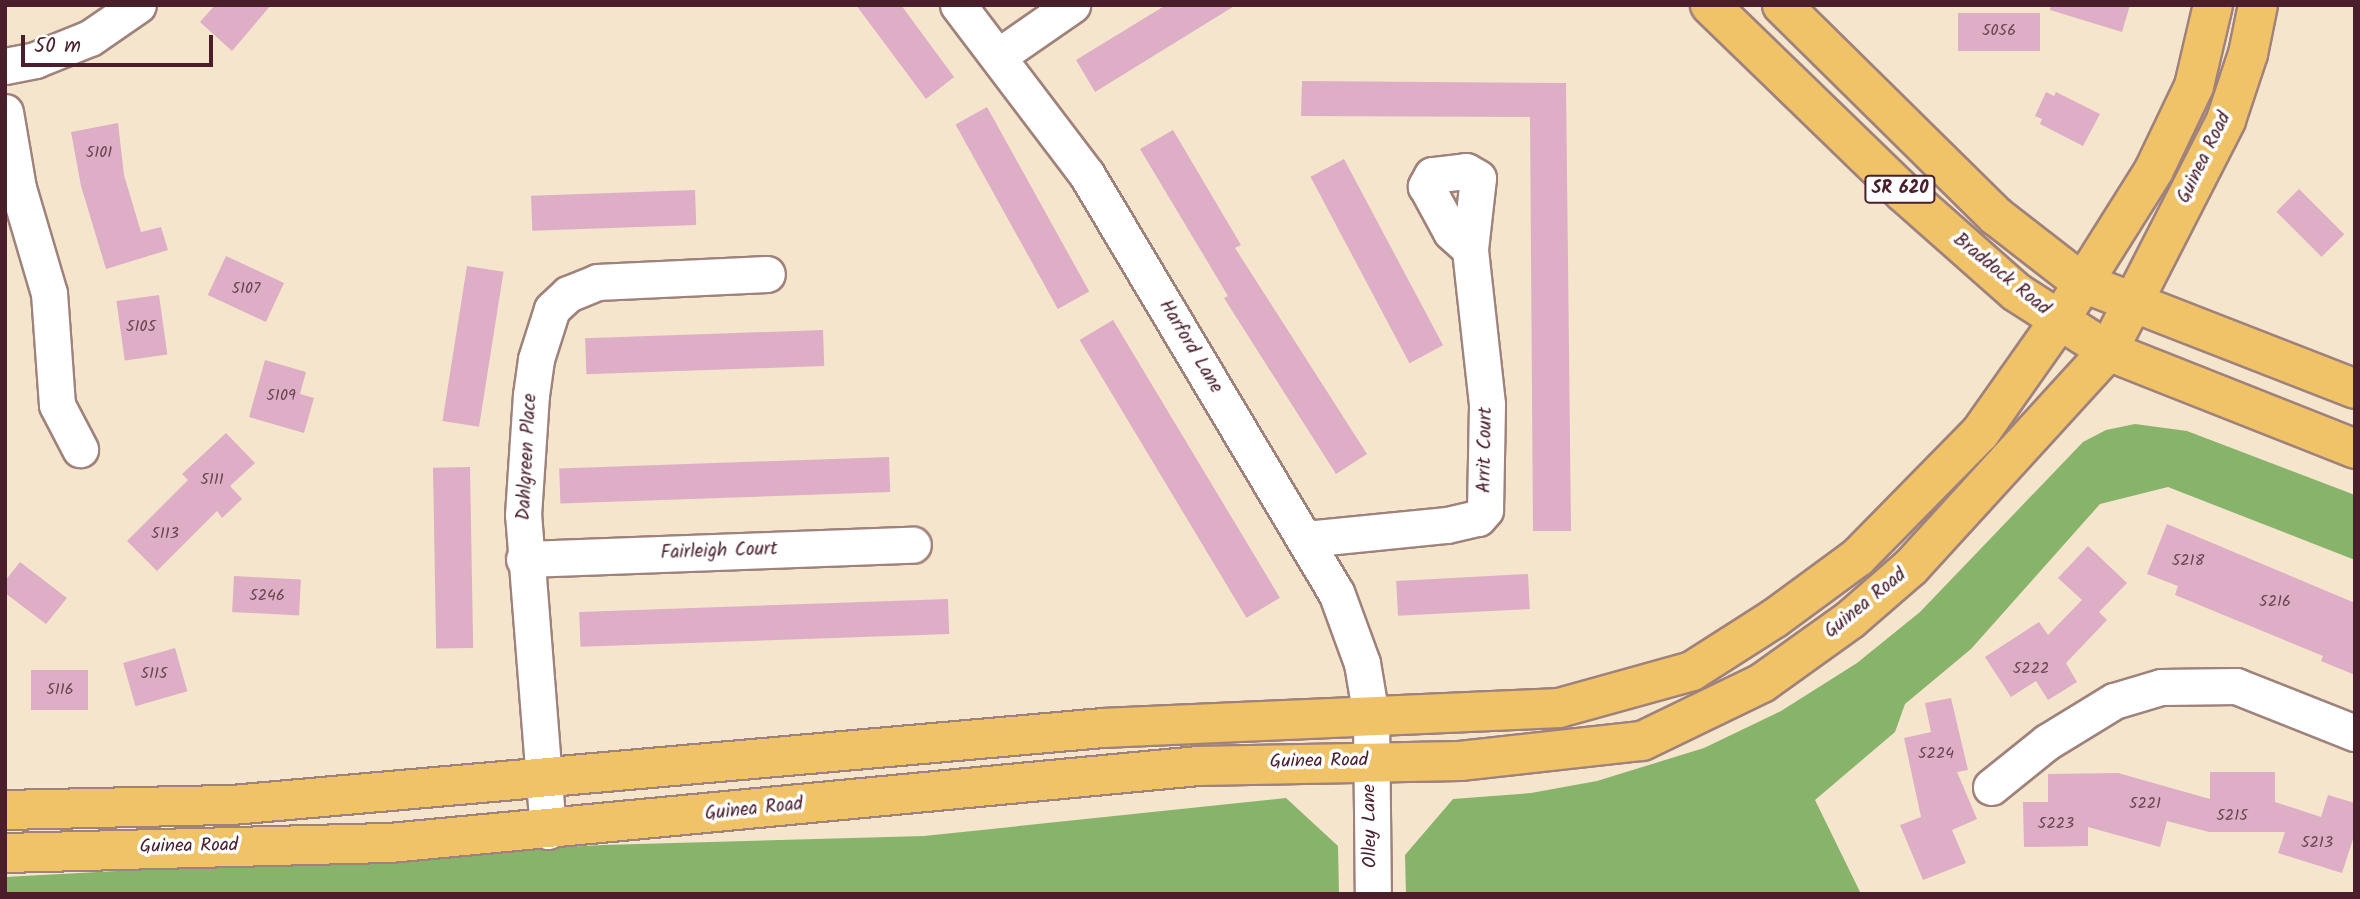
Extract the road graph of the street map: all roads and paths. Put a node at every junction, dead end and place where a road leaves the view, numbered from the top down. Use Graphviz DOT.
graph roads {
  1 [pos="138,5"];
  2 [pos="958,5"];
  3 [pos="1072,5"];
  4 [pos="1710,5"];
  5 [pos="1782,5"];
  6 [pos="2213,5"];
  7 [pos="2258,5"];
  8 [pos="1000,55"];
  9 [pos="5,66"];
  10 [pos="5,112"];
  11 [pos="1470,249"];
  12 [pos="767,274"];
  13 [pos="2081,282"];
  14 [pos="2133,303"];
  15 [pos="2059,321"];
  16 [pos="2108,351"];
  17 [pos="2355,389"];
  18 [pos="80,449"];
  19 [pos="2355,449"];
  20 [pos="1306,539"];
  21 [pos="913,545"];
  22 [pos="524,559"];
  23 [pos="1371,716"];
  24 [pos="2355,733"];
  25 [pos="1369,761"];
  26 [pos="543,780"];
  27 [pos="1991,787"];
  28 [pos="5,810"];
  29 [pos="548,831"];
  30 [pos="5,853"];
  31 [pos="1373,894"];
  1 -- 9 [label="street"];
  2 -- 8 [label="street, Harford Lane"];
  3 -- 8 [label="street"];
  4 -- 15 [label="main road, Braddock Road / SR 620"];
  5 -- 13 [label="main road, SR 620"];
  6 -- 13 [label="main road"];
  7 -- 14 [label="main road, Guinea Road"];
  8 -- 20 [label="street, Harford Lane"];
  10 -- 18 [label="street"];
  11 -- 20 [label="street, Arrit Court"];
  12 -- 22 [label="street, Dahlgreen Place"];
  13 -- 14 [label="main road, SR 620"];
  13 -- 15 [label="main road"];
  14 -- 16 [label="main road, Guinea Road"];
  14 -- 17 [label="main road, SR 620"];
  15 -- 16 [label="main road, Braddock Road / SR 620"];
  15 -- 23 [label="main road"];
  16 -- 19 [label="main road, Braddock Road / SR 620"];
  16 -- 25 [label="main road, Guinea Road"];
  20 -- 23 [label="street, Harford Lane"];
  21 -- 22 [label="street, Fairleigh Court"];
  22 -- 26 [label="street, Dahlgreen Place"];
  23 -- 25 [label="street, Olley Lane"];
  23 -- 26 [label="main road"];
  24 -- 27 [label="street"];
  25 -- 29 [label="main road, Guinea Road"];
  25 -- 31 [label="street, Olley Lane"];
  26 -- 28 [label="main road"];
  26 -- 29 [label="street, Dahlgreen Place"];
  29 -- 30 [label="main road, Guinea Road"];
}
